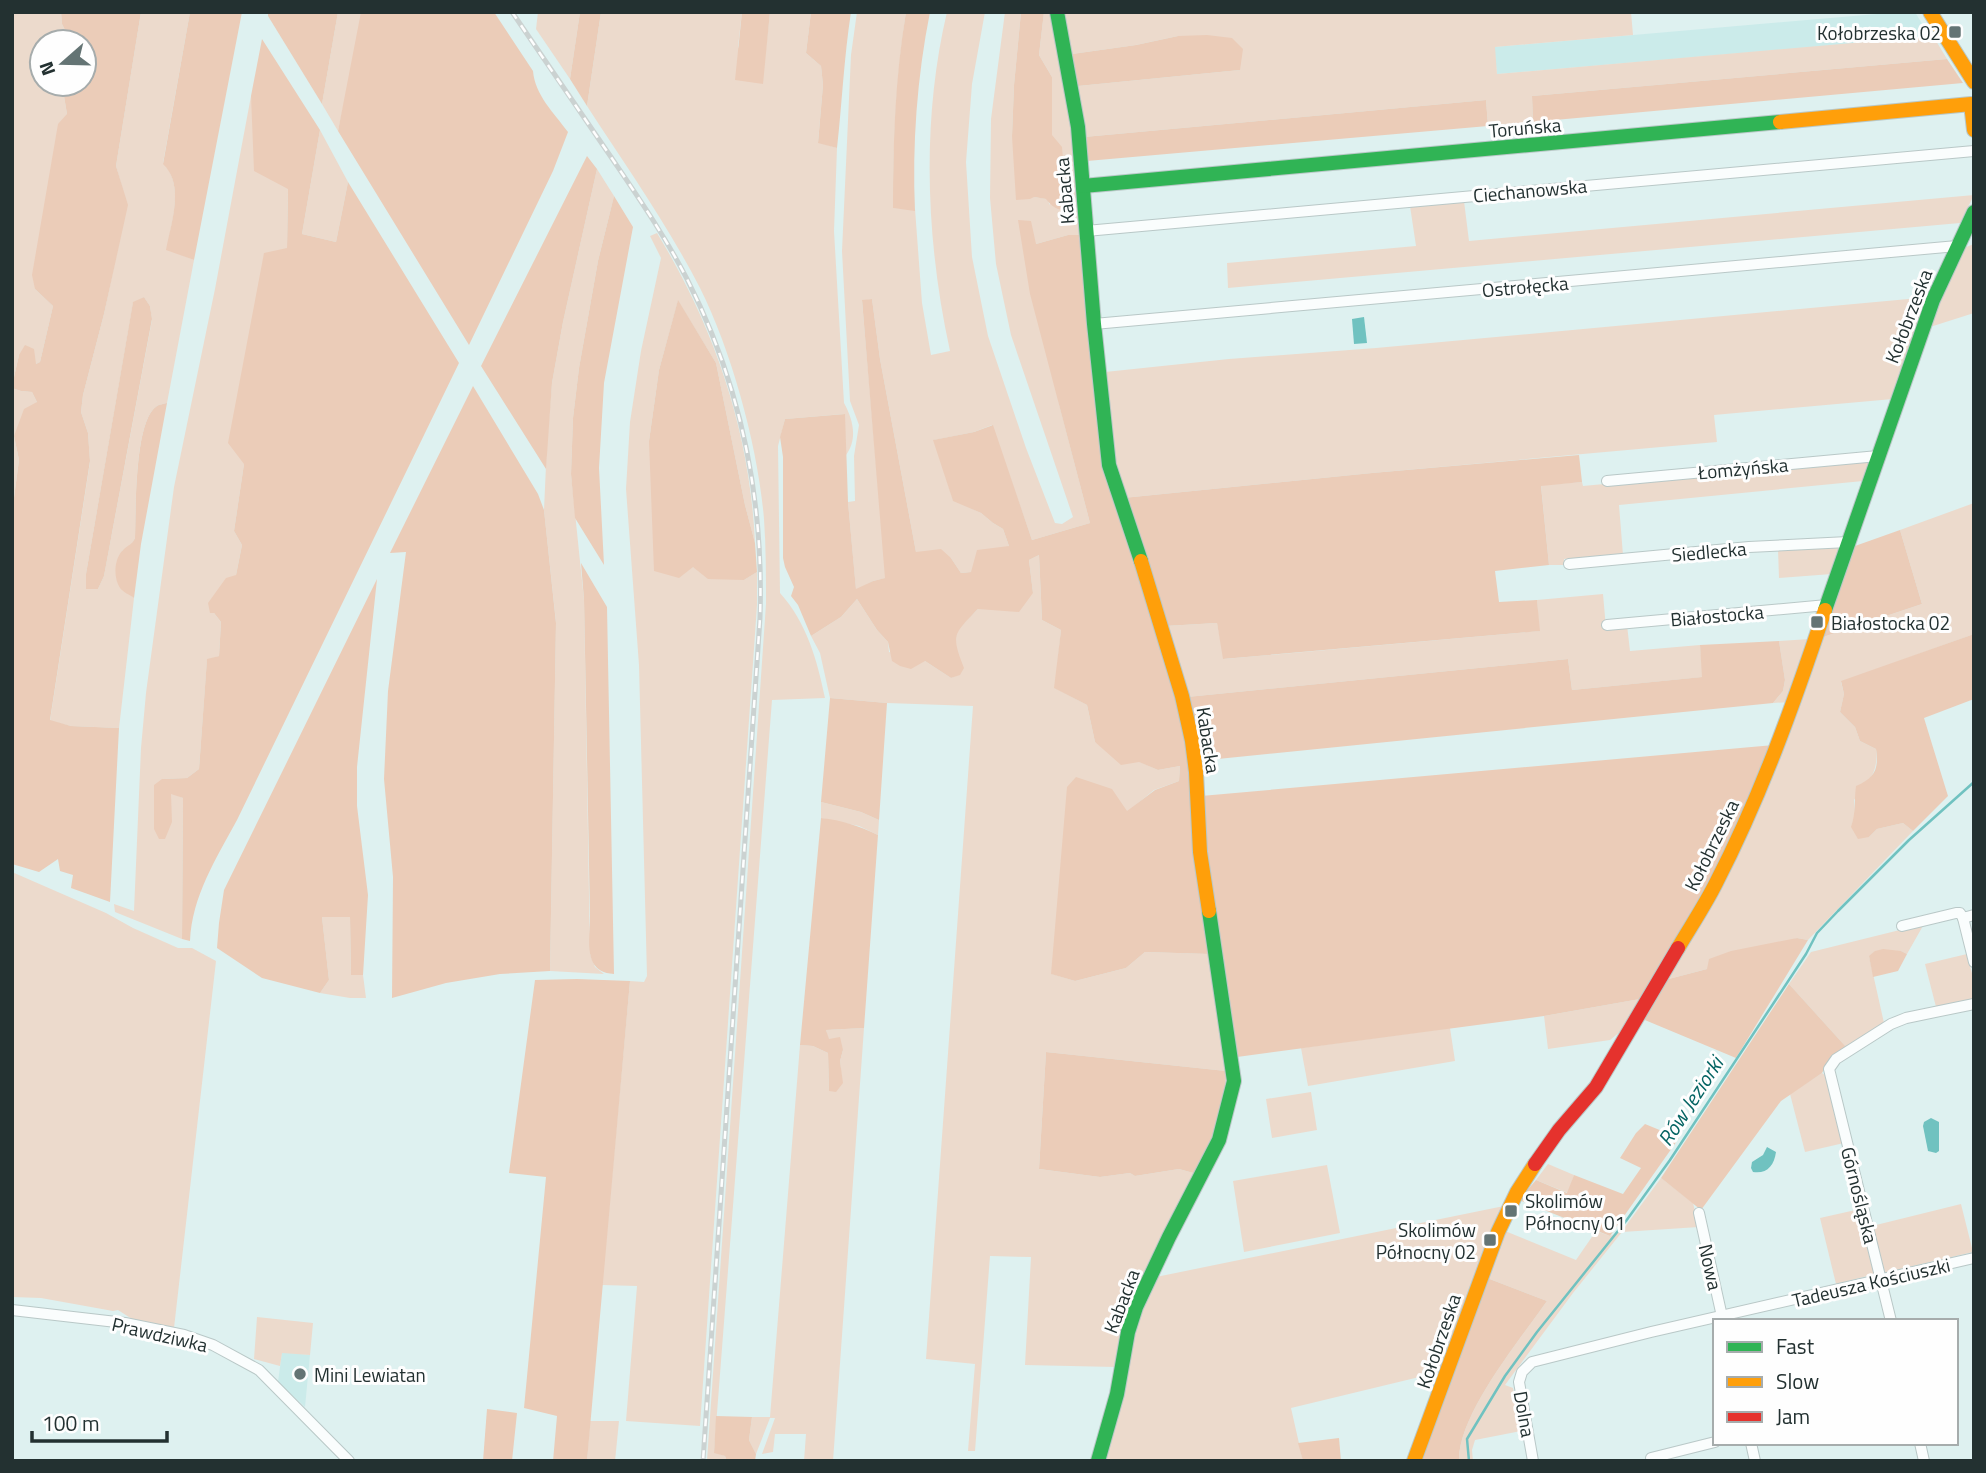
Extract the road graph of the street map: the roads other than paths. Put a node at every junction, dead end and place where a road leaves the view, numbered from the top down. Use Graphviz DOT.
graph roads {
  1 [pos="1057,12"];
  2 [pos="1930,12"];
  3 [pos="1974,82"];
  4 [pos="1974,130"];
  5 [pos="1974,151"];
  6 [pos="1083,186"];
  7 [pos="1974,212"];
  8 [pos="1086,231"];
  9 [pos="1956,246"];
  10 [pos="1094,324"];
  11 [pos="1878,456"];
  12 [pos="1607,481"];
  13 [pos="1848,542"];
  14 [pos="1569,564"];
  15 [pos="1827,606"];
  16 [pos="1608,625"];
  17 [pos="1968,916"];
  18 [pos="1902,926"];
  19 [pos="1974,962"];
  20 [pos="1974,1004"];
  21 [pos="1699,1213"];
  22 [pos="1974,1258"];
  23 [pos="1881,1280"];
  24 [pos="12,1310"];
  25 [pos="1723,1319"];
  26 [pos="1891,1319"];
  27 [pos="1713,1321"];
  28 [pos="1524,1368"];
  29 [pos="1713,1442"];
  30 [pos="1651,1458"];
  31 [pos="349,1461"];
  32 [pos="1098,1461"];
  33 [pos="1414,1461"];
  34 [pos="1533,1461"];
  1 -- 6 [label="street, Kabacka"];
  2 -- 3 [label="street"];
  4 -- 6 [label="street, Toruńska"];
  5 -- 8 [label="street, Ciechanowska"];
  6 -- 8 [label="street, Kabacka"];
  7 -- 9 [label="street, Kołobrzeska"];
  8 -- 10 [label="street, Kabacka"];
  9 -- 10 [label="street, Ostrołęcka"];
  9 -- 11 [label="street, Kołobrzeska"];
  10 -- 32 [label="street, Kabacka"];
  11 -- 12 [label="street, Łomżyńska"];
  11 -- 13 [label="street, Kołobrzeska"];
  13 -- 14 [label="street, Siedlecka"];
  13 -- 15 [label="street, Kołobrzeska"];
  15 -- 16 [label="street, Białostocka"];
  15 -- 33 [label="street, Kołobrzeska"];
  17 -- 18 [label="street"];
  17 -- 19 [label="street"];
  20 -- 23 [label="street, Górnośląska"];
  21 -- 25 [label="street, Nowa"];
  22 -- 23 [label="street, Tadeusza Kościuszki"];
  23 -- 25 [label="street, Tadeusza Kościuszki"];
  23 -- 26 [label="street, Górnośląska"];
  24 -- 31 [label="street, Prawdziwka"];
  27 -- 28 [label="street, Tadeusza Kościuszki"];
  28 -- 34 [label="street, Dolna"];
  29 -- 30 [label="street"];
}
